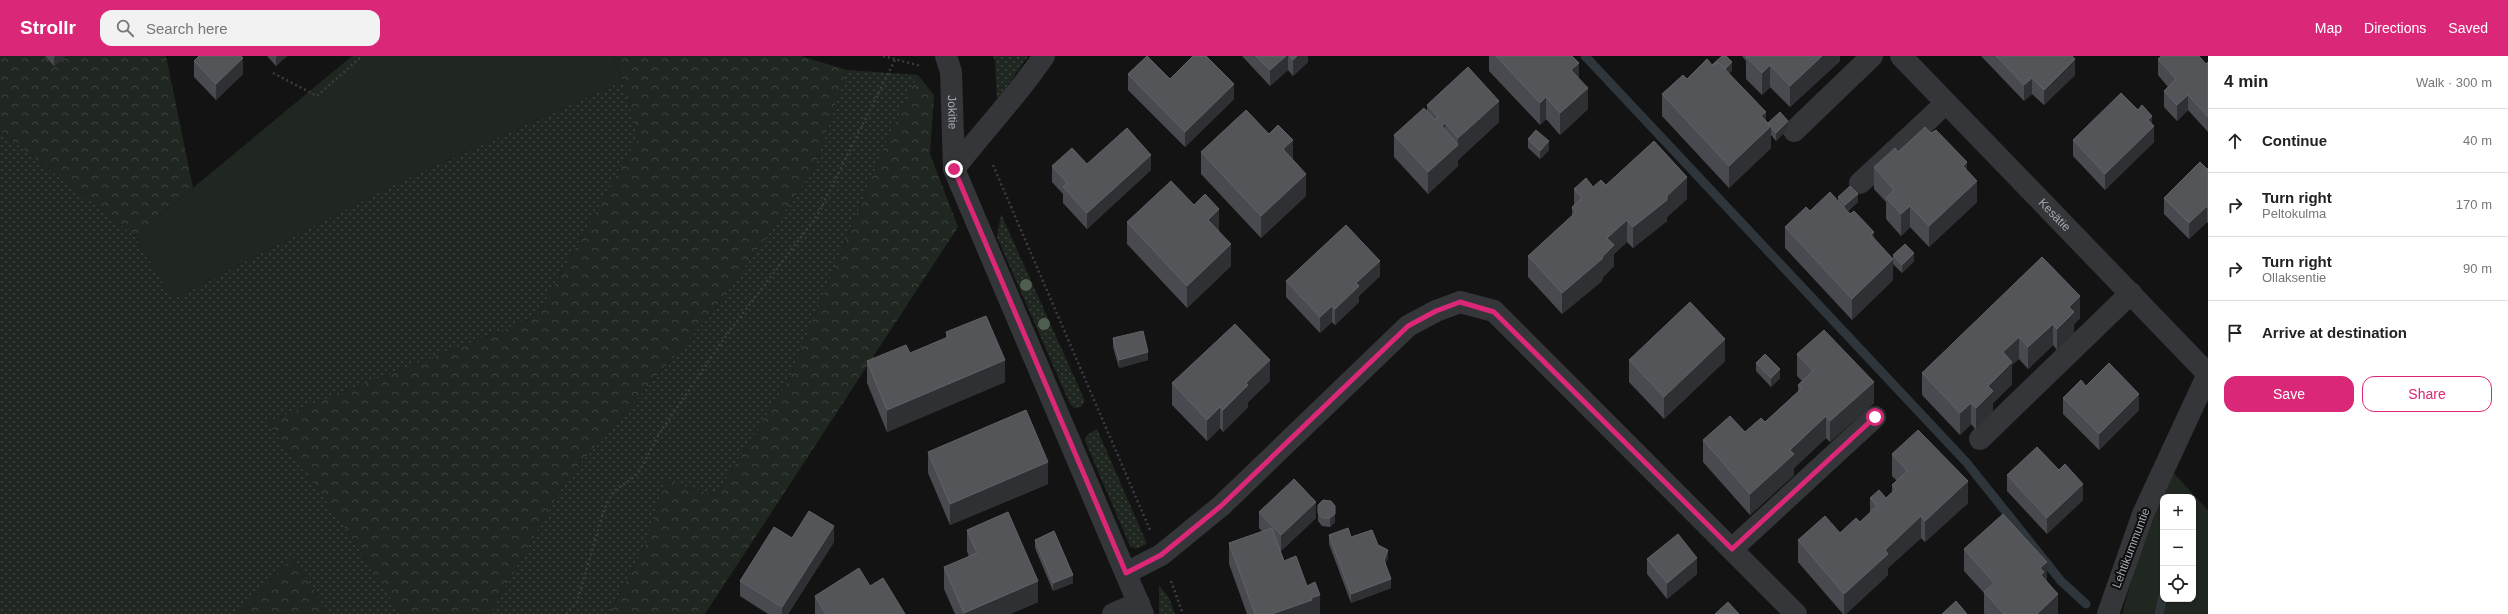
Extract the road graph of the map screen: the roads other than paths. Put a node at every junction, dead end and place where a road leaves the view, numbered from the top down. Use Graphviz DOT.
graph roads {
  1 [pos="1044,56"];
  2 [pos="1872,56"];
  3 [pos="1901,56"];
  4 [pos="948,64"];
  5 [pos="1946,103"];
  6 [pos="1794,132"];
  7 [pos="954,169"];
  8 [pos="1860,184"];
  9 [pos="2131,293"];
  10 [pos="2208,374"];
  11 [pos="1875,417"];
  12 [pos="1980,439"];
  13 [pos="1732,549"];
  14 [pos="1126,573"];
  15 [pos="1141,608"];
  16 [pos="1113,614"];
  17 [pos="1796,614"];
  18 [pos="2108,614"];
  1 -- 7 [label="street"];
  2 -- 6 [label="street"];
  3 -- 5 [label="street, Kesätie"];
  4 -- 7 [label="street, Jokitie"];
  5 -- 8 [label="street"];
  5 -- 9 [label="street, Kesätie"];
  7 -- 14 [label="street"];
  9 -- 10 [label="street, Kesätie"];
  9 -- 12 [label="street"];
  10 -- 18 [label="street, Lehtikummuntie"];
  11 -- 13 [label="street"];
  13 -- 14 [label="street"];
  13 -- 17 [label="street"];
  14 -- 15 [label="street"];
  15 -- 16 [label="street"];
}
